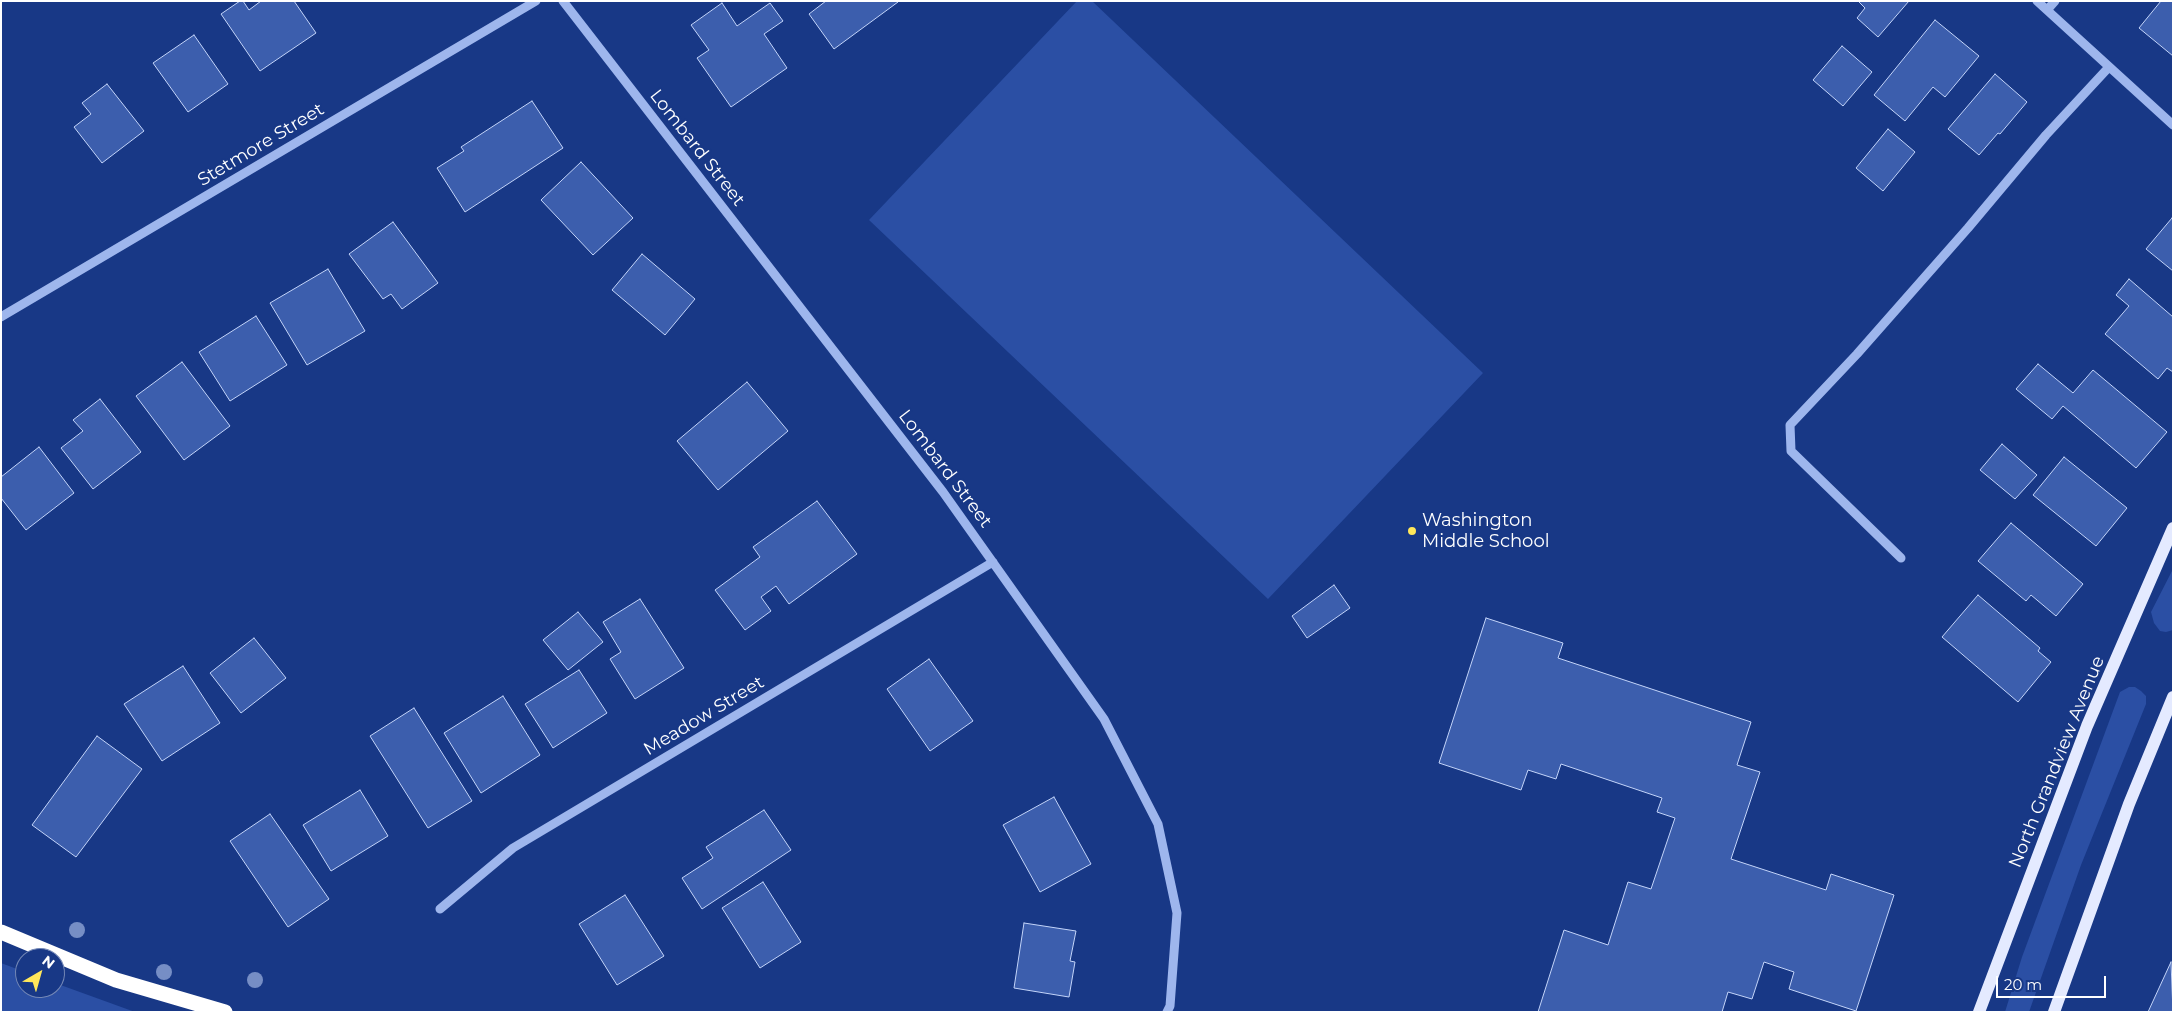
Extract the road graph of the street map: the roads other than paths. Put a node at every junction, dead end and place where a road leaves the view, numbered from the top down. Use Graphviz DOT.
graph roads {
  1 [pos="536,1"];
  2 [pos="563,1"];
  3 [pos="2037,1"];
  4 [pos="2055,1"];
  5 [pos="2047,10"];
  6 [pos="2109,67"];
  7 [pos="2173,125"];
  8 [pos="1,317"];
  9 [pos="2173,528"];
  10 [pos="1901,558"];
  11 [pos="993,562"];
  12 [pos="2173,697"];
  13 [pos="440,909"];
  14 [pos="1,932"];
  15 [pos="225,1012"];
  16 [pos="1167,1012"];
  17 [pos="1979,1012"];
  18 [pos="2054,1012"];
  1 -- 8 [label="street, Stetmore Street"];
  2 -- 11 [label="street, Lombard Street"];
  3 -- 5 [label="street"];
  4 -- 5 [label="street"];
  5 -- 6 [label="street"];
  6 -- 7 [label="street"];
  6 -- 10 [label="street"];
  9 -- 17 [label="main road, North Grandview Avenue"];
  11 -- 13 [label="street, Meadow Street"];
  11 -- 16 [label="street, Lombard Street"];
  12 -- 18 [label="main road"];
  14 -- 15 [label="highway"];
}
